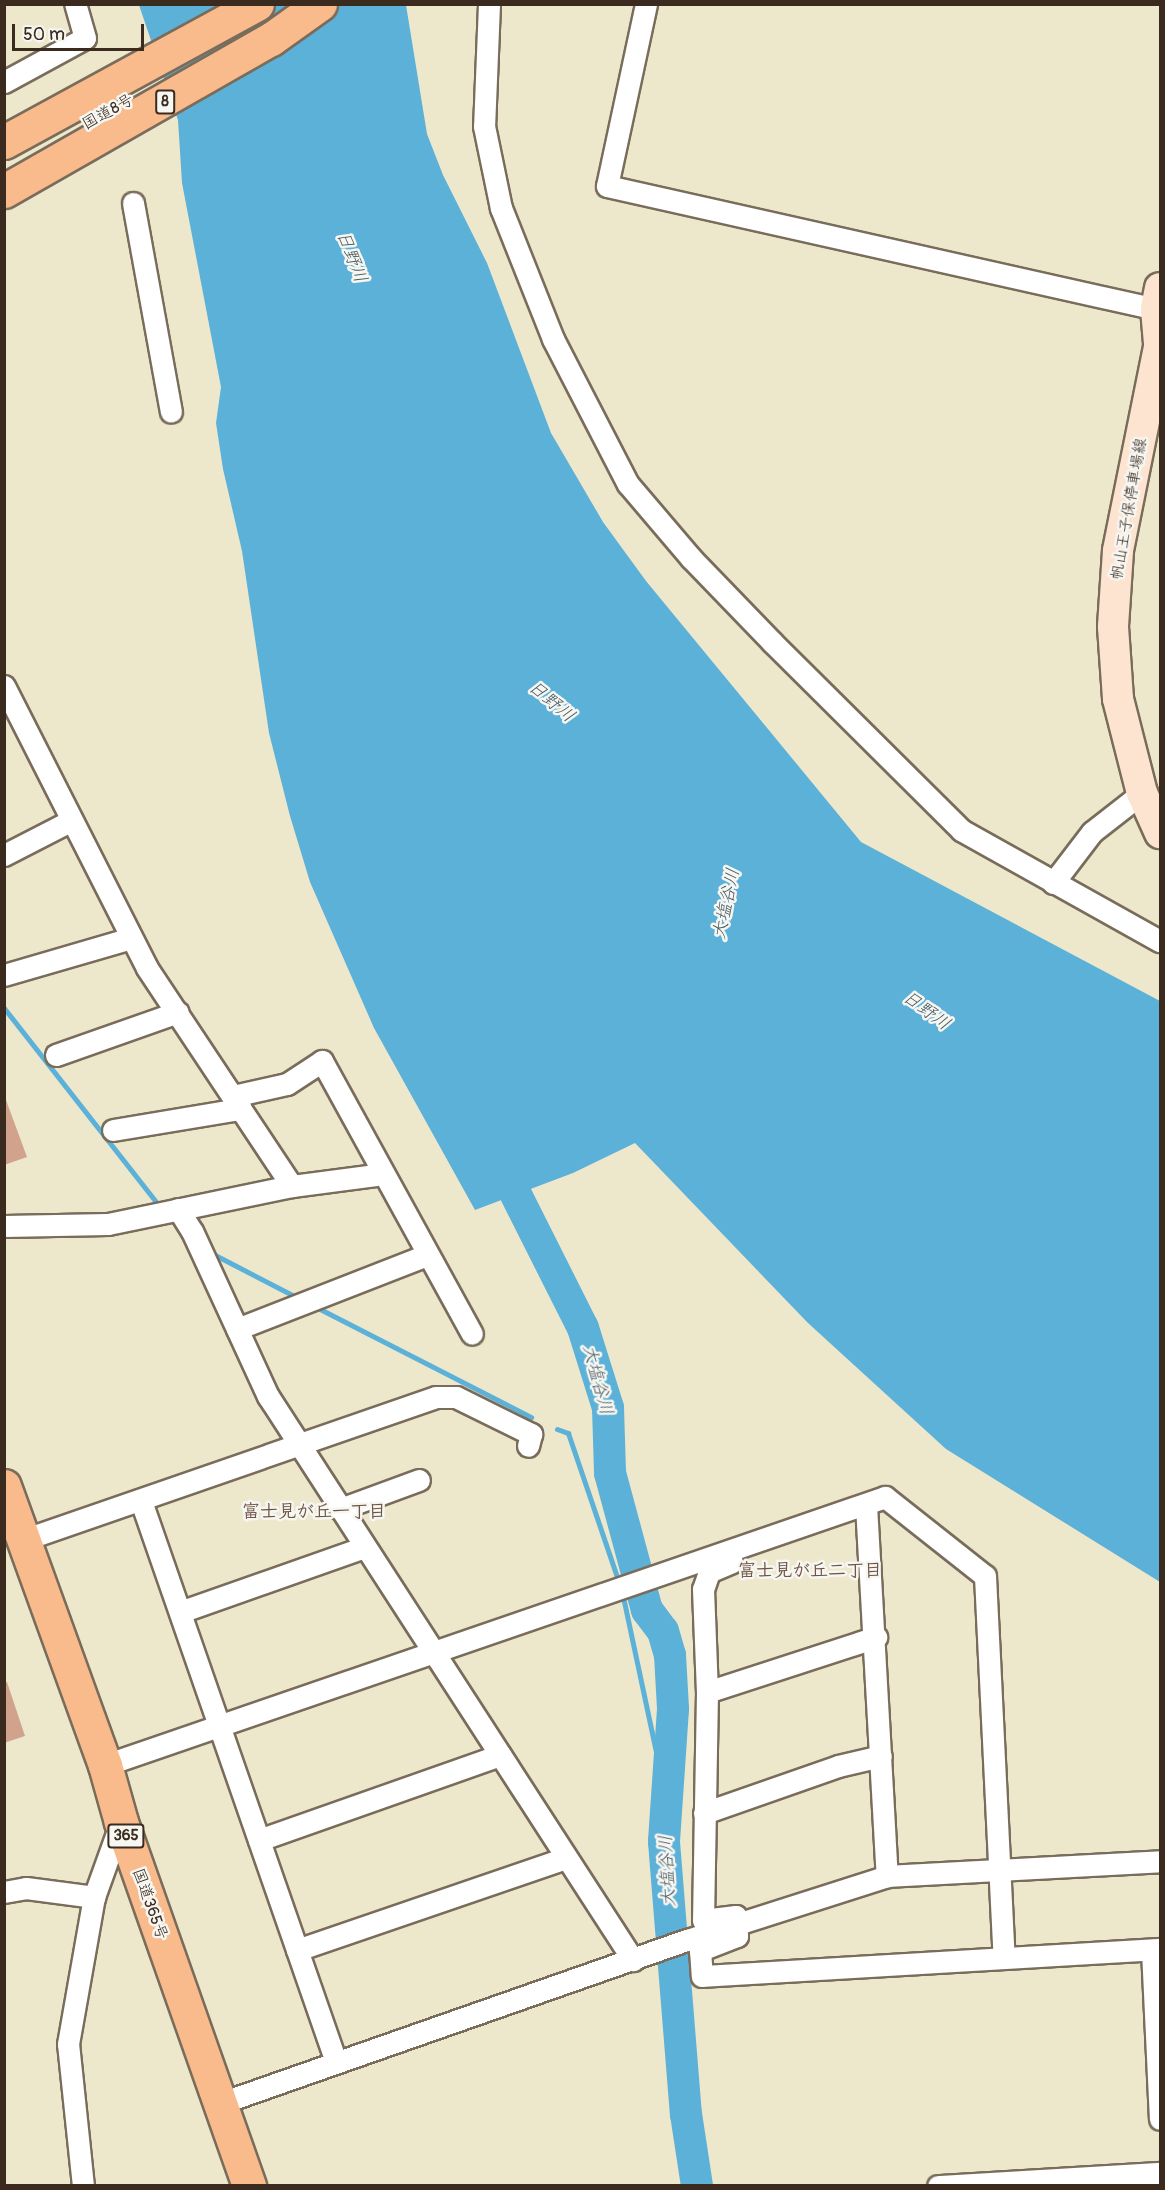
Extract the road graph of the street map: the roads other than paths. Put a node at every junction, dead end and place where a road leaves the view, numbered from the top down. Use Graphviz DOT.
graph roads {
  1 [pos="75,4"];
  2 [pos="222,4"];
  3 [pos="257,4"];
  4 [pos="307,4"];
  5 [pos="320,4"];
  6 [pos="489,4"];
  7 [pos="646,4"];
  8 [pos="4,82"];
  9 [pos="4,117"];
  10 [pos="4,142"];
  11 [pos="4,170"];
  12 [pos="4,191"];
  13 [pos="134,203"];
  14 [pos="1158,298"];
  15 [pos="1154,409"];
  16 [pos="171,412"];
  17 [pos="4,686"];
  18 [pos="1142,793"];
  19 [pos="72,820"];
  20 [pos="1161,833"];
  21 [pos="4,855"];
  22 [pos="1053,883"];
  23 [pos="131,938"];
  24 [pos="1161,941"];
  25 [pos="4,975"];
  26 [pos="178,1012"];
  27 [pos="56,1055"];
  28 [pos="237,1101"];
  29 [pos="113,1130"];
  30 [pos="383,1174"];
  31 [pos="292,1186"];
  32 [pos="178,1209"];
  33 [pos="4,1226"];
  34 [pos="427,1255"];
  35 [pos="237,1329"];
  36 [pos="472,1334"];
  37 [pos="298,1444"];
  38 [pos="528,1446"];
  39 [pos="419,1479"];
  40 [pos="4,1486"];
  41 [pos="141,1500"];
  42 [pos="866,1505"];
  43 [pos="340,1509"];
  44 [pos="766,1539"];
  45 [pos="23,1540"];
  46 [pos="365,1548"];
  47 [pos="180,1612"];
  48 [pos="876,1637"];
  49 [pos="435,1654"];
  50 [pos="707,1692"];
  51 [pos="220,1727"];
  52 [pos="500,1755"];
  53 [pos="882,1756"];
  54 [pos="105,1765"];
  55 [pos="704,1813"];
  56 [pos="121,1822"];
  57 [pos="259,1840"];
  58 [pos="566,1858"];
  59 [pos="1161,1861"];
  60 [pos="1002,1871"];
  61 [pos="887,1876"];
  62 [pos="4,1892"];
  63 [pos="94,1897"];
  64 [pos="736,1924"];
  65 [pos="297,1950"];
  66 [pos="1156,1950"];
  67 [pos="1004,1958"];
  68 [pos="633,1960"];
  69 [pos="336,2062"];
  70 [pos="221,2103"];
  71 [pos="1161,2119"];
  72 [pos="1161,2173"];
  73 [pos="82,2186"];
  74 [pos="249,2186"];
  75 [pos="938,2186"];
  1 -- 8 [label="street"];
  2 -- 9 [label="highway"];
  3 -- 10 [label="highway, 国道8号"];
  4 -- 11 [label="highway, 国道8号 / 8"];
  5 -- 12 [label="highway, 8"];
  6 -- 22 [label="street"];
  7 -- 14 [label="street"];
  13 -- 16 [label="street"];
  14 -- 15 [label="main road, 帆山王子保停車場線"];
  15 -- 18 [label="main road, 帆山王子保停車場線"];
  17 -- 19 [label="street"];
  18 -- 20 [label="main road, 帆山王子保停車場線"];
  18 -- 22 [label="street"];
  19 -- 21 [label="street"];
  19 -- 23 [label="street"];
  22 -- 24 [label="street"];
  23 -- 25 [label="street"];
  23 -- 26 [label="street"];
  26 -- 27 [label="street"];
  26 -- 28 [label="street"];
  28 -- 29 [label="street"];
  28 -- 30 [label="street"];
  28 -- 31 [label="street"];
  30 -- 31 [label="street"];
  30 -- 34 [label="street"];
  31 -- 32 [label="street"];
  32 -- 33 [label="street"];
  32 -- 35 [label="street"];
  34 -- 35 [label="street"];
  34 -- 36 [label="street"];
  35 -- 37 [label="street"];
  37 -- 38 [label="street"];
  37 -- 41 [label="street"];
  37 -- 43 [label="street"];
  39 -- 43 [label="street"];
  40 -- 45 [label="highway, 国道365号 / 365"];
  41 -- 45 [label="street"];
  41 -- 47 [label="street"];
  42 -- 44 [label="street"];
  42 -- 48 [label="street"];
  42 -- 60 [label="street"];
  43 -- 46 [label="street"];
  44 -- 49 [label="street"];
  44 -- 50 [label="street"];
  45 -- 54 [label="highway, 国道365号 / 365"];
  46 -- 47 [label="street"];
  46 -- 49 [label="street"];
  47 -- 51 [label="street"];
  48 -- 50 [label="street"];
  48 -- 53 [label="street"];
  49 -- 51 [label="street"];
  49 -- 52 [label="street"];
  50 -- 55 [label="street"];
  51 -- 54 [label="street"];
  51 -- 57 [label="street"];
  52 -- 57 [label="street"];
  52 -- 58 [label="street"];
  53 -- 55 [label="street"];
  53 -- 61 [label="street"];
  54 -- 56 [label="highway, 国道365号 / 365"];
  55 -- 64 [label="street"];
  56 -- 63 [label="street"];
  56 -- 70 [label="highway, 国道365号 / 365"];
  57 -- 65 [label="street"];
  58 -- 65 [label="street"];
  58 -- 68 [label="street"];
  59 -- 60 [label="street"];
  60 -- 61 [label="street"];
  60 -- 67 [label="street"];
  61 -- 64 [label="street"];
  62 -- 63 [label="street"];
  63 -- 73 [label="street"];
  64 -- 67 [label="street"];
  64 -- 68 [label="street"];
  65 -- 69 [label="street"];
  66 -- 67 [label="street"];
  66 -- 71 [label="street"];
  68 -- 69 [label="street"];
  69 -- 70 [label="street"];
  70 -- 74 [label="highway, 国道365号 / 365"];
  72 -- 75 [label="street"];
}
